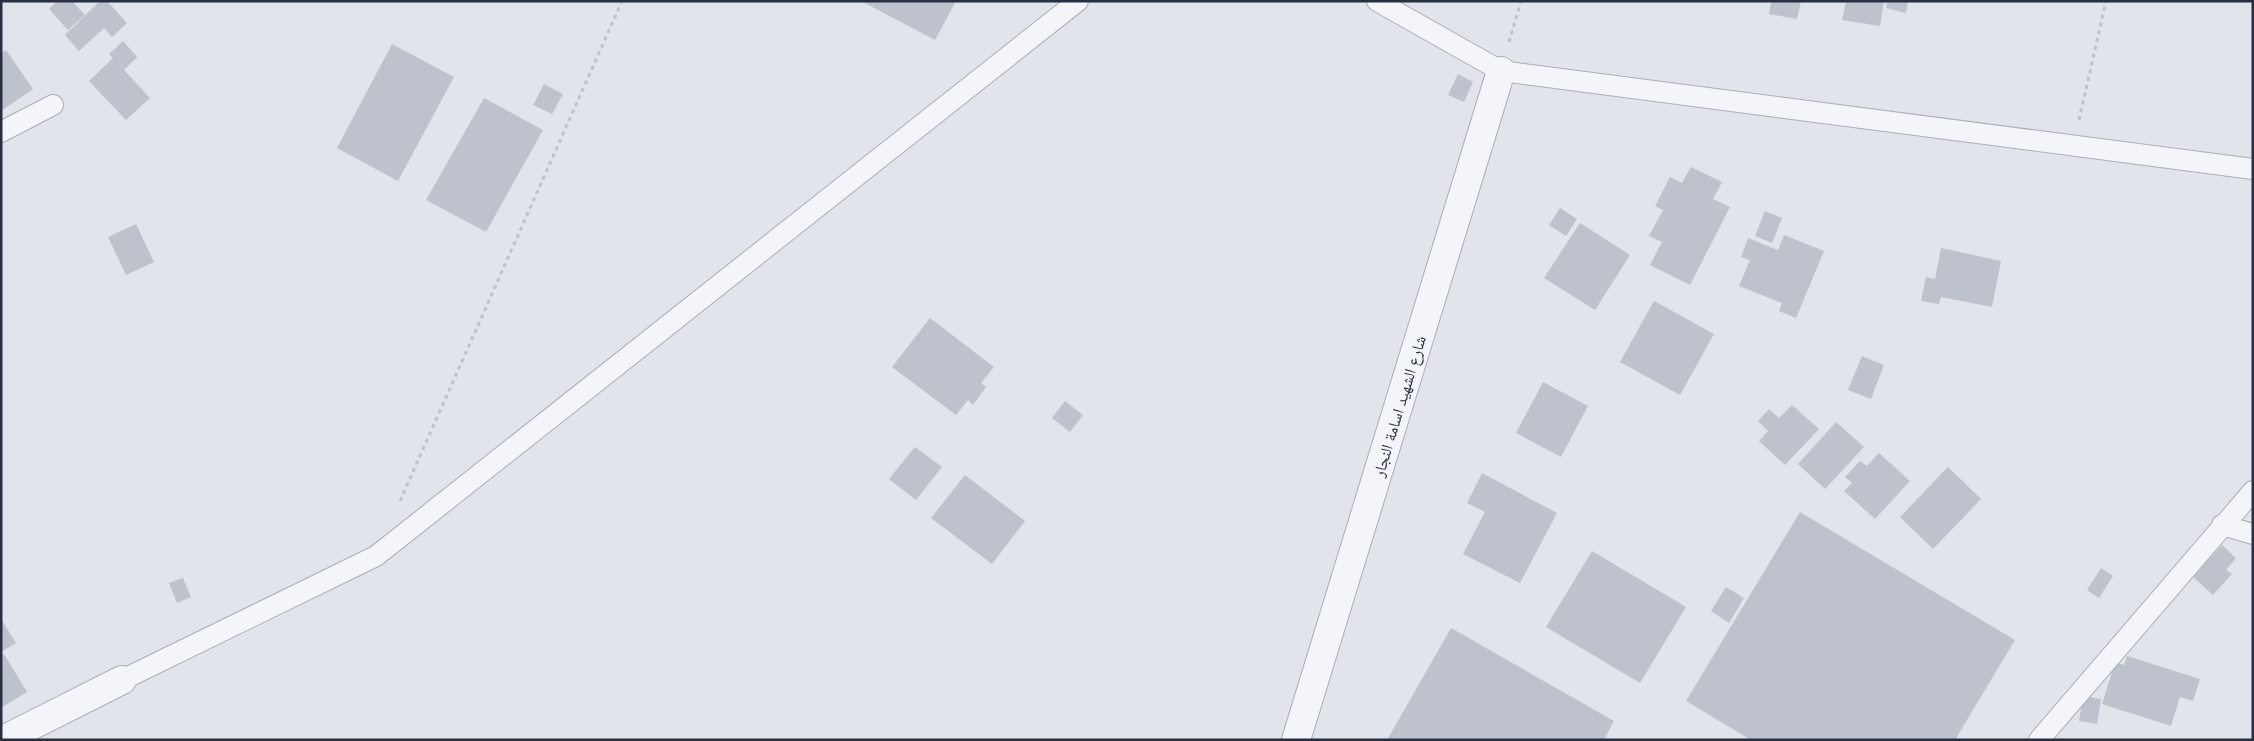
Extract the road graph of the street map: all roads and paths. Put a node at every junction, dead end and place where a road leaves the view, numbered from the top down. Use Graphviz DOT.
graph roads {
  1 [pos="622,1"];
  2 [pos="1078,1"];
  3 [pos="1377,1"];
  4 [pos="1521,1"];
  5 [pos="2106,1"];
  6 [pos="1501,71"];
  7 [pos="53,105"];
  8 [pos="1,132"];
  9 [pos="2073,145"];
  10 [pos="2253,169"];
  11 [pos="2253,491"];
  12 [pos="396,510"];
  13 [pos="2222,526"];
  14 [pos="2253,534"];
  15 [pos="122,680"];
  16 [pos="3,740"];
  17 [pos="1296,740"];
  18 [pos="2039,740"];
  1 -- 12 [label="path"];
  2 -- 15 [label="lane"];
  3 -- 6 [label="lane"];
  4 -- 6 [label="path"];
  5 -- 9 [label="path"];
  6 -- 9 [label="lane"];
  6 -- 17 [label="street, شارع الشهيد اسامة النجار"];
  7 -- 8 [label="lane"];
  9 -- 10 [label="lane"];
  11 -- 13 [label="lane"];
  13 -- 14 [label="lane"];
  13 -- 18 [label="lane"];
  15 -- 16 [label="street"];
}
